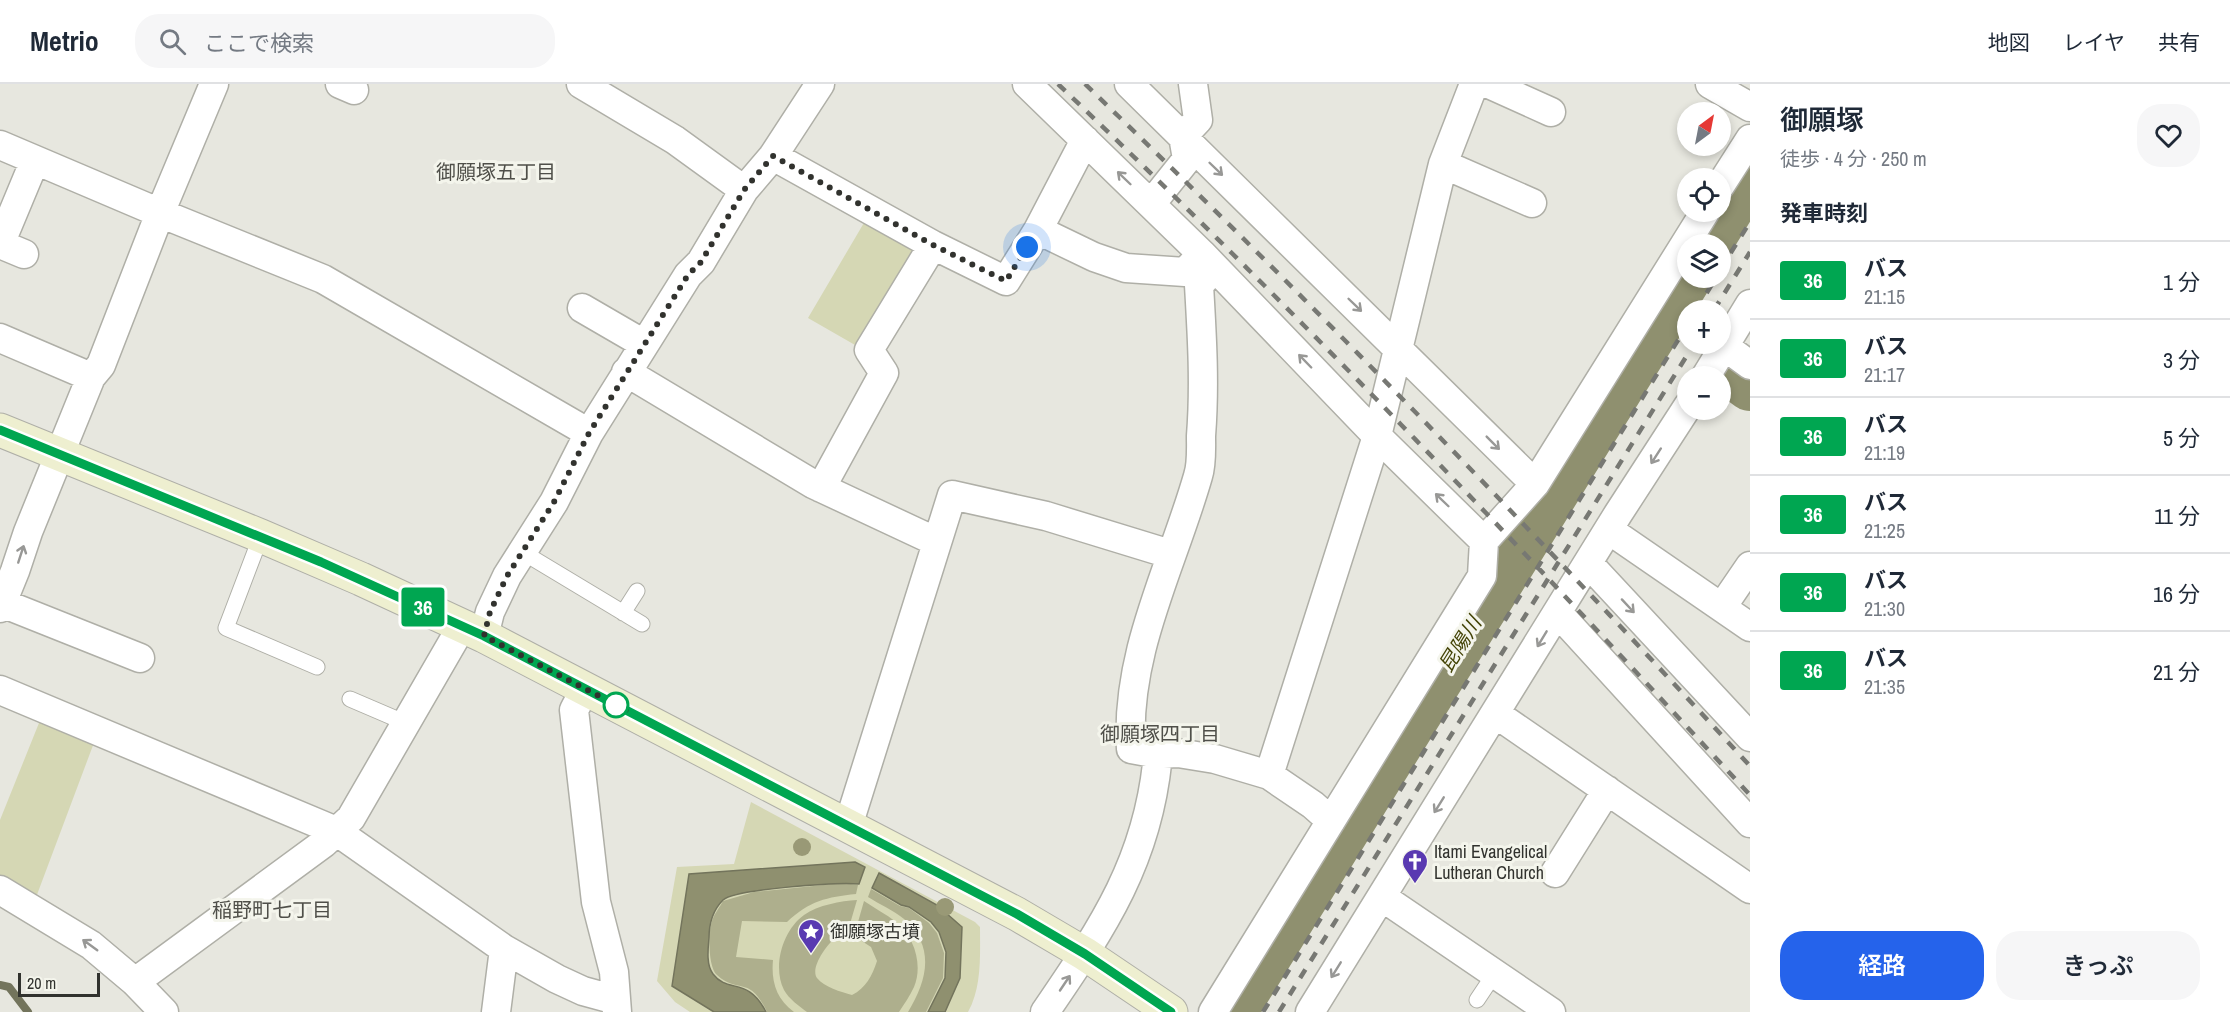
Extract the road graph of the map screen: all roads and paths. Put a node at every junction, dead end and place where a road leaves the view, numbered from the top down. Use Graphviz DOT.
graph roads {
  1 [pos="214,84"];
  2 [pos="582,84"];
  3 [pos="819,84"];
  4 [pos="1027,84"];
  5 [pos="1129,84"];
  6 [pos="1193,84"];
  7 [pos="1474,84"];
  8 [pos="1489,84"];
  9 [pos="1710,84"];
  10 [pos="1750,107"];
  11 [pos="1551,112"];
  12 [pos="1183,136"];
  13 [pos="1750,139"];
  14 [pos="1085,140"];
  15 [pos="0,146"];
  16 [pos="773,156"];
  17 [pos="35,160"];
  18 [pos="1443,164"];
  19 [pos="1731,169"];
  20 [pos="744,190"];
  21 [pos="1532,203"];
  22 [pos="1150,204"];
  23 [pos="160,213"];
  24 [pos="1699,222"];
  25 [pos="1038,230"];
  26 [pos="933,245"];
  27 [pos="24,254"];
  28 [pos="1208,261"];
  29 [pos="1750,304"];
  30 [pos="582,308"];
  31 [pos="1731,335"];
  32 [pos="0,338"];
  33 [pos="644,344"];
  34 [pos="1397,347"];
  35 [pos="1731,351"];
  36 [pos="1750,365"];
  37 [pos="626,372"];
  38 [pos="91,377"];
  39 [pos="1679,420"];
  40 [pos="0,430"];
  41 [pos="589,433"];
  42 [pos="1377,436"];
  43 [pos="59,455"];
  44 [pos="1534,484"];
  45 [pos="821,488"];
  46 [pos="1609,530"];
  47 [pos="261,536"];
  48 [pos="1484,541"];
  49 [pos="937,542"];
  50 [pos="524,553"];
  51 [pos="1170,554"];
  52 [pos="1588,563"];
  53 [pos="1750,566"];
  54 [pos="637,591"];
  55 [pos="1,605"];
  56 [pos="1722,607"];
  57 [pos="623,613"];
  58 [pos="1558,613"];
  59 [pos="642,624"];
  60 [pos="1750,627"];
  61 [pos="473,631"];
  62 [pos="140,658"];
  63 [pos="317,667"];
  64 [pos="585,688"];
  65 [pos="0,690"];
  66 [pos="350,699"];
  67 [pos="1496,714"];
  68 [pos="406,723"];
  69 [pos="1750,737"];
  70 [pos="1158,754"];
  71 [pos="1269,775"];
  72 [pos="1607,790"];
  73 [pos="1331,821"];
  74 [pos="1750,824"];
  75 [pos="848,826"];
  76 [pos="336,831"];
  77 [pos="1555,873"];
  78 [pos="0,890"];
  79 [pos="1750,890"];
  80 [pos="1382,897"];
  81 [pos="504,949"];
  82 [pos="1085,954"];
  83 [pos="1495,973"];
  84 [pos="135,982"];
  85 [pos="1477,1000"];
  86 [pos="617,1006"];
  87 [pos="164,1012"];
  88 [pos="496,1012"];
  89 [pos="1045,1012"];
  90 [pos="1171,1012"];
  91 [pos="1212,1012"];
  92 [pos="1310,1012"];
  93 [pos="1551,1012"];
  1 -- 23 [label="street"];
  2 -- 20 [label="street"];
  3 -- 16 [label="street"];
  4 -- 14 [label="street"];
  5 -- 12 [label="street"];
  6 -- 12 [label="street"];
  7 -- 18 [label="street"];
  8 -- 11 [label="street"];
  9 -- 10 [label="street"];
  12 -- 22 [label="street"];
  12 -- 34 [label="street, one-way"];
  13 -- 19 [label="street"];
  22 -- 14 [label="street, one-way"];
  14 -- 25 [label="street"];
  15 -- 17 [label="street"];
  16 -- 20 [label="street"];
  16 -- 26 [label="street"];
  17 -- 23 [label="street"];
  17 -- 27 [label="street"];
  18 -- 21 [label="street"];
  18 -- 34 [label="street"];
  20 -- 33 [label="street"];
  22 -- 28 [label="street"];
  23 -- 38 [label="street"];
  23 -- 41 [label="street"];
  24 -- 44 [label="street"];
  25 -- 26 [label="street"];
  25 -- 28 [label="street"];
  26 -- 45 [label="street"];
  42 -- 28 [label="street, one-way"];
  28 -- 51 [label="street"];
  29 -- 31 [label="street"];
  30 -- 33 [label="street"];
  32 -- 38 [label="street"];
  33 -- 37 [label="street"];
  34 -- 42 [label="street"];
  34 -- 44 [label="street, one-way"];
  35 -- 36 [label="street"];
  37 -- 41 [label="street"];
  37 -- 45 [label="street"];
  38 -- 43 [label="street"];
  39 -- 46 [label="street, one-way"];
  40 -- 43 [label="main road"];
  41 -- 50 [label="street"];
  48 -- 42 [label="street, one-way"];
  42 -- 71 [label="street"];
  43 -- 47 [label="main road"];
  55 -- 43 [label="street, one-way"];
  44 -- 48 [label="street"];
  45 -- 49 [label="street"];
  46 -- 52 [label="street"];
  46 -- 56 [label="street"];
  47 -- 61 [label="main road"];
  47 -- 63 [label="lane"];
  48 -- 73 [label="street"];
  49 -- 51 [label="street"];
  49 -- 75 [label="street"];
  50 -- 57 [label="lane"];
  50 -- 61 [label="street"];
  51 -- 70 [label="street"];
  52 -- 58 [label="street"];
  52 -- 69 [label="street, one-way"];
  53 -- 56 [label="street"];
  54 -- 57 [label="lane"];
  55 -- 62 [label="street"];
  56 -- 60 [label="street"];
  57 -- 59 [label="lane"];
  58 -- 67 [label="street, one-way"];
  58 -- 74 [label="street"];
  61 -- 64 [label="main road"];
  61 -- 68 [label="street"];
  64 -- 75 [label="main road"];
  64 -- 86 [label="street"];
  65 -- 76 [label="street"];
  66 -- 68 [label="lane"];
  67 -- 72 [label="street"];
  67 -- 80 [label="street, one-way"];
  68 -- 76 [label="street"];
  70 -- 71 [label="street"];
  70 -- 82 [label="street"];
  71 -- 73 [label="street"];
  72 -- 77 [label="street"];
  72 -- 79 [label="street"];
  73 -- 91 [label="street"];
  75 -- 82 [label="main road"];
  76 -- 81 [label="street"];
  76 -- 84 [label="street"];
  84 -- 78 [label="street, one-way"];
  80 -- 83 [label="street"];
  80 -- 92 [label="street, one-way"];
  81 -- 86 [label="street"];
  81 -- 88 [label="street"];
  89 -- 82 [label="street, one-way"];
  82 -- 90 [label="main road"];
  83 -- 85 [label="lane"];
  83 -- 93 [label="street"];
  84 -- 87 [label="street"];
}
